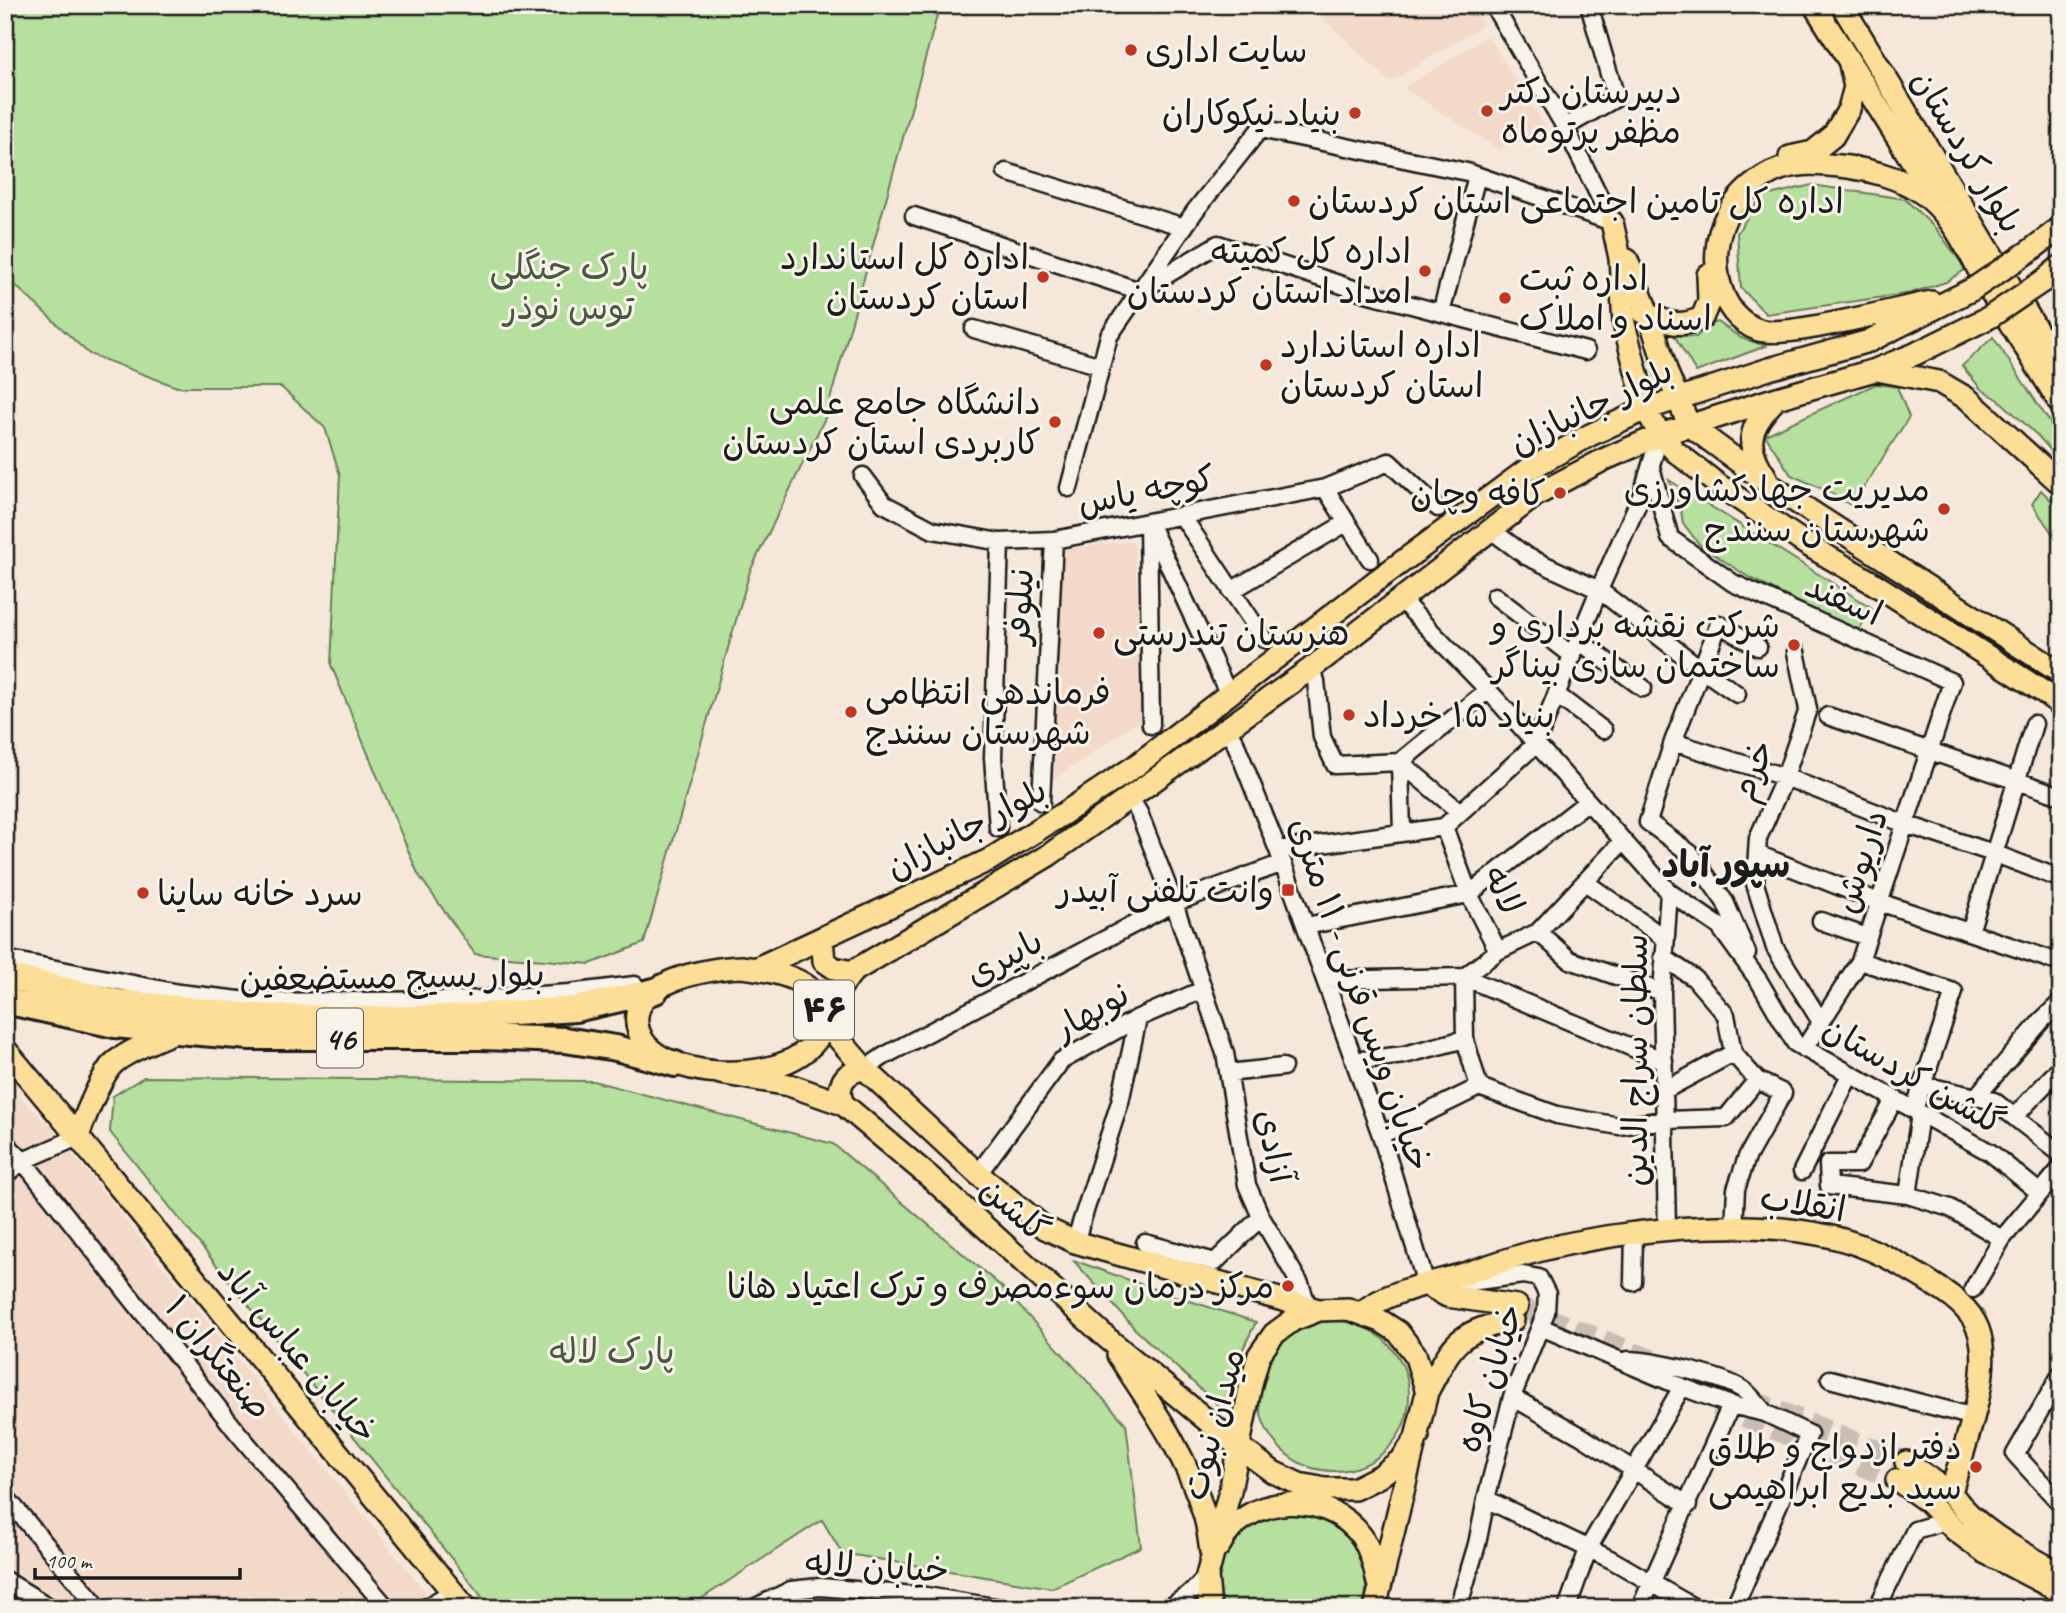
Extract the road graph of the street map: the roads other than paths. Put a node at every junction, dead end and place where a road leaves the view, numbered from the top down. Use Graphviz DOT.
graph roads {
  1 [pos="1493,5"];
  2 [pos="1589,5"];
  3 [pos="1842,5"];
  4 [pos="1818,7"];
  5 [pos="1850,64"];
  6 [pos="1565,127"];
  7 [pos="1006,172"];
  8 [pos="1477,176"];
  9 [pos="914,216"];
  10 [pos="1612,222"];
  11 [pos="1951,222"];
  12 [pos="1184,227"];
  13 [pos="2061,227"];
  14 [pos="2061,266"];
  15 [pos="1140,290"];
  16 [pos="1968,292"];
  17 [pos="1441,313"];
  18 [pos="1648,314"];
  19 [pos="1623,324"];
  20 [pos="974,329"];
  21 [pos="1586,351"];
  22 [pos="1101,366"];
  23 [pos="2061,366"];
  24 [pos="1875,370"];
  25 [pos="1676,398"];
  26 [pos="1777,398"];
  27 [pos="2061,405"];
  28 [pos="1646,409"];
  29 [pos="1689,425"];
  30 [pos="1660,435"];
  31 [pos="1651,467"];
  32 [pos="863,476"];
  33 [pos="2061,484"];
  34 [pos="1773,487"];
  35 [pos="1069,488"];
  36 [pos="1325,488"];
  37 [pos="1438,508"];
  38 [pos="1182,516"];
  39 [pos="1148,522"];
  40 [pos="1346,523"];
  41 [pos="1491,530"];
  42 [pos="1054,540"];
  43 [pos="1000,542"];
  44 [pos="1370,559"];
  45 [pos="1599,590"];
  46 [pos="1231,591"];
  47 [pos="1495,596"];
  48 [pos="1401,600"];
  49 [pos="1264,639"];
  50 [pos="1758,647"];
  51 [pos="1576,649"];
  52 [pos="1796,653"];
  53 [pos="1701,669"];
  54 [pos="1309,670"];
  55 [pos="2061,673"];
  56 [pos="1952,682"];
  57 [pos="1643,688"];
  58 [pos="1488,691"];
  59 [pos="1737,694"];
  60 [pos="1229,695"];
  61 [pos="1557,695"];
  62 [pos="2061,705"];
  63 [pos="1828,716"];
  64 [pos="2034,724"];
  65 [pos="1151,725"];
  66 [pos="1226,728"];
  67 [pos="1603,730"];
  68 [pos="1673,742"];
  69 [pos="1536,744"];
  70 [pos="1930,750"];
  71 [pos="1400,762"];
  72 [pos="1785,777"];
  73 [pos="2016,781"];
  74 [pos="2061,796"];
  75 [pos="1130,798"];
  76 [pos="1041,802"];
  77 [pos="1587,802"];
  78 [pos="1460,812"];
  79 [pos="1905,824"];
  80 [pos="1444,827"];
  81 [pos="998,828"];
  82 [pos="1402,833"];
  83 [pos="1623,841"];
  84 [pos="1757,853"];
  85 [pos="1993,853"];
  86 [pos="1281,857"];
  87 [pos="2061,879"];
  88 [pos="1585,882"];
  89 [pos="1669,892"];
  90 [pos="1469,894"];
  91 [pos="1879,902"];
  92 [pos="1174,903"];
  93 [pos="1821,921"];
  94 [pos="1306,926"];
  95 [pos="1538,932"];
  96 [pos="1970,932"];
  97 [pos="1867,937"];
  98 [pos="1664,938"];
  99 [pos="822,939"];
  100 [pos="1498,951"];
  101 [pos="1663,957"];
  102 [pos="5,959"];
  103 [pos="1860,961"];
  104 [pos="2061,963"];
  105 [pos="755,969"];
  106 [pos="852,972"];
  107 [pos="5,976"];
  108 [pos="1464,977"];
  109 [pos="1325,980"];
  110 [pos="1759,981"];
  111 [pos="664,985"];
  112 [pos="1202,990"];
  113 [pos="1662,992"];
  114 [pos="5,1001"];
  115 [pos="330,1002"];
  116 [pos="2061,1002"];
  117 [pos="575,1009"];
  118 [pos="45,1011"];
  119 [pos="5,1016"];
  120 [pos="824,1017"];
  121 [pos="1138,1018"];
  122 [pos="372,1019"];
  123 [pos="1821,1022"];
  124 [pos="177,1031"];
  125 [pos="1465,1039"];
  126 [pos="583,1043"];
  127 [pos="5,1049"];
  128 [pos="1804,1049"];
  129 [pos="1733,1053"];
  130 [pos="1664,1060"];
  131 [pos="1354,1061"];
  132 [pos="676,1064"];
  133 [pos="1283,1067"];
  134 [pos="2061,1067"];
  135 [pos="865,1069"];
  136 [pos="720,1073"];
  137 [pos="1228,1073"];
  138 [pos="1850,1075"];
  139 [pos="1757,1080"];
  140 [pos="1923,1085"];
  141 [pos="1479,1087"];
  142 [pos="1665,1090"];
  143 [pos="1976,1097"];
  144 [pos="1894,1100"];
  145 [pos="843,1104"];
  146 [pos="1917,1112"];
  147 [pos="2014,1117"];
  148 [pos="1666,1120"];
  149 [pos="1381,1135"];
  150 [pos="78,1137"];
  151 [pos="5,1143"];
  152 [pos="1811,1152"];
  153 [pos="2061,1154"];
  154 [pos="23,1161"];
  155 [pos="1828,1164"];
  156 [pos="2061,1168"];
  157 [pos="1802,1171"];
  158 [pos="978,1174"];
  159 [pos="5,1175"];
  160 [pos="2040,1193"];
  161 [pos="1908,1195"];
  162 [pos="1261,1217"];
  163 [pos="1734,1227"];
  164 [pos="1667,1229"];
  165 [pos="1634,1233"];
  166 [pos="2002,1239"];
  167 [pos="1075,1242"];
  168 [pos="1145,1243"];
  169 [pos="1633,1282"];
  170 [pos="1426,1284"];
  171 [pos="1973,1289"];
  172 [pos="1314,1308"];
  173 [pos="1361,1313"];
  174 [pos="1541,1326"];
  175 [pos="1107,1338"];
  176 [pos="1619,1360"];
  177 [pos="2061,1374"];
  178 [pos="1830,1379"];
  179 [pos="1682,1387"];
  180 [pos="1427,1392"];
  181 [pos="1512,1397"];
  182 [pos="1731,1405"];
  183 [pos="1765,1413"];
  184 [pos="1974,1417"];
  185 [pos="1418,1436"];
  186 [pos="1238,1446"];
  187 [pos="1635,1471"];
  188 [pos="1951,1493"];
  189 [pos="5,1496"];
  190 [pos="1486,1499"];
  191 [pos="2061,1504"];
  192 [pos="1688,1505"];
  193 [pos="1946,1521"];
  194 [pos="1588,1548"];
  195 [pos="1210,1568"];
  196 [pos="2061,1574"];
  197 [pos="5,1580"];
  198 [pos="1652,1584"];
  199 [pos="2061,1592"];
  200 [pos="460,1600"];
  201 [pos="925,1602"];
  202 [pos="1379,1602"];
  203 [pos="51,1608"];
  204 [pos="99,1608"];
  205 [pos="387,1608"];
  206 [pos="425,1608"];
  207 [pos="754,1608"];
  208 [pos="1001,1608"];
  209 [pos="1169,1608"];
  210 [pos="1210,1608"];
  211 [pos="1458,1608"];
  212 [pos="1567,1608"];
  213 [pos="1640,1608"];
  214 [pos="1695,1608"];
  215 [pos="1734,1608"];
  216 [pos="1877,1608"];
  1 -- 6 [label="street"];
  2 -- 6 [label="street"];
  3 -- 23 [label="main road, بلوار کردستان"];
  4 -- 5 [label="main road, بلوار کردستان"];
  5 -- 11 [label="main road, بلوار کردستان"];
  5 -- 18 [label="main road"];
  6 -- 10 [label="street"];
  7 -- 12 [label="street"];
  8 -- 10 [label="street"];
  8 -- 12 [label="street"];
  8 -- 17 [label="street"];
  9 -- 15 [label="street"];
  10 -- 18 [label="main road"];
  10 -- 19 [label="main road"];
  11 -- 16 [label="main road, بلوار کردستان"];
  11 -- 27 [label="main road, بلوار کردستان"];
  12 -- 15 [label="street"];
  13 -- 16 [label="main road, بلوار جانبازان, bridge"];
  14 -- 24 [label="main road, بلوار جانبازان, bridge"];
  15 -- 17 [label="street"];
  15 -- 22 [label="street"];
  16 -- 25 [label="main road, بلوار جانبازان"];
  17 -- 21 [label="street"];
  18 -- 19 [label="main road"];
  18 -- 25 [label="main road"];
  19 -- 28 [label="main road"];
  20 -- 22 [label="street"];
  22 -- 35 [label="street"];
  24 -- 26 [label="main road, بلوار جانبازان"];
  24 -- 33 [label="main road"];
  25 -- 28 [label="main road, بلوار جانبازان"];
  25 -- 29 [label="main road"];
  26 -- 29 [label="main road, بلوار جانبازان"];
  26 -- 34 [label="main road"];
  28 -- 30 [label="main road"];
  28 -- 60 [label="main road, بلوار جانبازان"];
  29 -- 30 [label="main road, بلوار جانبازان"];
  29 -- 34 [label="main road"];
  30 -- 31 [label="street"];
  30 -- 41 [label="main road, بلوار جانبازان"];
  30 -- 62 [label="main road"];
  31 -- 45 [label="street"];
  31 -- 56 [label="street, اسفند"];
  32 -- 43 [label="street, کوچه یاس"];
  34 -- 55 [label="main road"];
  36 -- 37 [label="street, کوچه یاس"];
  36 -- 38 [label="street, کوچه یاس"];
  36 -- 40 [label="street"];
  38 -- 39 [label="street, کوچه یاس"];
  38 -- 46 [label="street"];
  39 -- 42 [label="street, کوچه یاس"];
  39 -- 60 [label="street"];
  39 -- 65 [label="street"];
  40 -- 44 [label="street"];
  40 -- 46 [label="street"];
  41 -- 45 [label="street"];
  41 -- 48 [label="main road, بلوار جانبازان"];
  42 -- 43 [label="street, کوچه یاس"];
  42 -- 76 [label="street, نیلوفر"];
  43 -- 81 [label="street"];
  45 -- 51 [label="street"];
  45 -- 53 [label="street"];
  46 -- 49 [label="street"];
  47 -- 51 [label="street"];
  48 -- 54 [label="main road, بلوار جانبازان"];
  48 -- 58 [label="street, گلشن کردستان"];
  50 -- 53 [label="street"];
  51 -- 57 [label="street"];
  51 -- 61 [label="street"];
  52 -- 72 [label="street, خرم"];
  53 -- 59 [label="street"];
  53 -- 68 [label="street"];
  54 -- 66 [label="main road, بلوار جانبازان"];
  54 -- 71 [label="street"];
  56 -- 70 [label="street, داریوش"];
  58 -- 69 [label="street, گلشن کردستان"];
  58 -- 71 [label="street"];
  60 -- 99 [label="main road, بلوار جانبازان"];
  61 -- 67 [label="street"];
  61 -- 69 [label="street"];
  63 -- 70 [label="street"];
  64 -- 73 [label="street"];
  66 -- 75 [label="main road, بلوار جانبازان"];
  66 -- 86 [label="street, خیابان ویس قرنی - ۱۱ متری"];
  68 -- 72 [label="street"];
  68 -- 110 [label="street"];
  69 -- 77 [label="street, گلشن کردستان"];
  69 -- 78 [label="street"];
  70 -- 73 [label="street"];
  70 -- 79 [label="street, داریوش"];
  71 -- 78 [label="street"];
  71 -- 82 [label="street"];
  72 -- 79 [label="street"];
  72 -- 84 [label="street, خرم"];
  73 -- 74 [label="street"];
  73 -- 85 [label="street"];
  75 -- 92 [label="street, آزادی"];
  75 -- 106 [label="main road, بلوار جانبازان"];
  77 -- 83 [label="street, گلشن کردستان"];
  77 -- 90 [label="street"];
  78 -- 80 [label="street"];
  79 -- 85 [label="street"];
  79 -- 91 [label="street, داریوش"];
  80 -- 82 [label="street, باپیری"];
  80 -- 90 [label="street, لاله"];
  82 -- 86 [label="street, باپیری"];
  83 -- 88 [label="street"];
  83 -- 89 [label="street, گلشن کردستان"];
  84 -- 91 [label="street"];
  84 -- 123 [label="street, خرم"];
  85 -- 87 [label="street"];
  85 -- 96 [label="street"];
  86 -- 92 [label="street, باپیری"];
  86 -- 94 [label="street, خیابان ویس قرنی - ۱۱ متری"];
  88 -- 95 [label="street"];
  88 -- 98 [label="street"];
  89 -- 98 [label="street, سلطان سراج الدین"];
  89 -- 110 [label="street, گلشن کردستان"];
  90 -- 94 [label="street"];
  90 -- 100 [label="street, لاله"];
  91 -- 96 [label="street"];
  91 -- 97 [label="street, داریوش"];
  92 -- 112 [label="street, آزادی"];
  92 -- 135 [label="street, باپیری"];
  93 -- 97 [label="street"];
  94 -- 109 [label="street, خیابان ویس قرنی - ۱۱ متری"];
  95 -- 100 [label="street"];
  95 -- 113 [label="street"];
  96 -- 104 [label="street"];
  97 -- 103 [label="street, داریوش"];
  98 -- 101 [label="street, سلطان سراج الدین"];
  99 -- 105 [label="main road, بلوار جانبازان"];
  99 -- 106 [label="main road"];
  100 -- 108 [label="street, لاله"];
  101 -- 113 [label="street, سلطان سراج الدین"];
  101 -- 129 [label="street"];
  102 -- 115 [label="street"];
  103 -- 123 [label="street, داریوش"];
  103 -- 140 [label="street"];
  105 -- 111 [label="main road, ۴۶"];
  105 -- 120 [label="main road, ۴۶"];
  106 -- 120 [label="main road, بلوار جانبازان"];
  107 -- 122 [label="highway, بلوار بسیج مستضعفین / 46"];
  108 -- 109 [label="street"];
  108 -- 125 [label="street"];
  108 -- 130 [label="street"];
  109 -- 131 [label="street, خیابان ویس قرنی - ۱۱ متری"];
  110 -- 128 [label="street, گلشن کردستان"];
  111 -- 115 [label="street"];
  111 -- 117 [label="highway, بلوار بسیج مستضعفین / 46"];
  111 -- 132 [label="main road, ۴۶"];
  112 -- 121 [label="street, نوبهار"];
  112 -- 137 [label="street, آزادی"];
  113 -- 130 [label="street, سلطان سراج الدین"];
  114 -- 118 [label="highway, بلوار بسیج مستضعفین / 46"];
  115 -- 122 [label="street"];
  116 -- 143 [label="street"];
  117 -- 122 [label="highway, بلوار بسیج مستضعفین / 46"];
  117 -- 126 [label="highway"];
  118 -- 119 [label="street"];
  118 -- 124 [label="highway, بلوار بسیج مستضعفین / 46"];
  120 -- 135 [label="main road, گلشن"];
  120 -- 136 [label="main road, ۴۶"];
  121 -- 158 [label="street, نوبهار"];
  121 -- 167 [label="street"];
  123 -- 128 [label="street, داریوش"];
  124 -- 126 [label="highway, بلوار بسیج مستضعفین / 46"];
  124 -- 150 [label="main road"];
  125 -- 131 [label="street"];
  125 -- 141 [label="street"];
  126 -- 132 [label="highway, بلوار بسیج مستضعفین / 46"];
  127 -- 150 [label="main road, خیابان عباس آباد"];
  128 -- 138 [label="street, گلشن کردستان"];
  129 -- 139 [label="street"];
  129 -- 142 [label="street"];
  130 -- 142 [label="street, سلطان سراج الدین"];
  131 -- 149 [label="street, خیابان ویس قرنی - ۱۱ متری"];
  132 -- 136 [label="main road, ۴۶"];
  133 -- 137 [label="street"];
  134 -- 147 [label="street"];
  135 -- 145 [label="main road"];
  135 -- 158 [label="main road, گلشن"];
  136 -- 145 [label="main road, گلشن"];
  137 -- 162 [label="street, آزادی"];
  138 -- 144 [label="street, گلشن کردستان"];
  138 -- 152 [label="street"];
  139 -- 148 [label="street"];
  139 -- 163 [label="street"];
  140 -- 143 [label="street"];
  140 -- 146 [label="street"];
  141 -- 148 [label="street"];
  141 -- 149 [label="street"];
  142 -- 148 [label="street, سلطان سراج الدین"];
  143 -- 147 [label="street"];
  144 -- 146 [label="street, گلشن کردستان"];
  144 -- 155 [label="street"];
  145 -- 175 [label="main road, گلشن"];
  146 -- 160 [label="street, گلشن کردستان"];
  146 -- 161 [label="street"];
  147 -- 153 [label="street"];
  148 -- 164 [label="street, سلطان سراج الدین"];
  149 -- 170 [label="street, خیابان ویس قرنی - ۱۱ متری"];
  150 -- 154 [label="street"];
  150 -- 200 [label="main road, خیابان عباس آباد"];
  151 -- 154 [label="street, ۱ صنعتگران"];
  152 -- 155 [label="street"];
  152 -- 157 [label="street"];
  154 -- 159 [label="street"];
  154 -- 205 [label="street, ۱ صنعتگران"];
  155 -- 161 [label="street"];
  156 -- 160 [label="street"];
  158 -- 167 [label="main road, گلشن"];
  160 -- 166 [label="street"];
  161 -- 166 [label="street"];
  162 -- 168 [label="street"];
  162 -- 172 [label="street, آزادی"];
  163 -- 164 [label="main road, انقلاب"];
  163 -- 184 [label="main road, انقلاب"];
  164 -- 165 [label="main road, انقلاب"];
  165 -- 169 [label="street"];
  165 -- 170 [label="main road, انقلاب"];
  166 -- 171 [label="street"];
  167 -- 172 [label="main road, گلشن"];
  170 -- 173 [label="main road, انقلاب"];
  170 -- 174 [label="street, خیابان کاوه"];
  170 -- 180 [label="main road"];
  172 -- 173 [label="main road, میدان نبوت"];
  172 -- 186 [label="main road, میدان نبوت"];
  173 -- 180 [label="main road, میدان نبوت"];
  174 -- 176 [label="street"];
  174 -- 181 [label="street, خیابان کاوه"];
  175 -- 186 [label="main road, گلشن"];
  175 -- 195 [label="main road"];
  176 -- 179 [label="street"];
  176 -- 183 [label="street"];
  177 -- 191 [label="street"];
  178 -- 184 [label="street"];
  179 -- 182 [label="street"];
  179 -- 187 [label="street"];
  180 -- 185 [label="main road, میدان نبوت"];
  181 -- 187 [label="street"];
  181 -- 190 [label="street, خیابان کاوه"];
  182 -- 183 [label="street"];
  182 -- 192 [label="street"];
  183 -- 215 [label="street"];
  184 -- 188 [label="main road, انقلاب"];
  185 -- 186 [label="main road"];
  185 -- 202 [label="main road, میدان نبوت"];
  186 -- 195 [label="main road, میدان نبوت"];
  187 -- 192 [label="street"];
  187 -- 194 [label="street"];
  188 -- 193 [label="main road"];
  188 -- 196 [label="main road"];
  189 -- 204 [label="street"];
  190 -- 194 [label="street"];
  190 -- 211 [label="street, خیابان کاوه"];
  192 -- 198 [label="street"];
  193 -- 199 [label="main road"];
  193 -- 216 [label="street"];
  194 -- 198 [label="street"];
  194 -- 212 [label="street"];
  195 -- 202 [label="main road, میدان نبوت"];
  195 -- 209 [label="street"];
  195 -- 210 [label="main road, میدان نبوت"];
  197 -- 203 [label="street"];
  198 -- 213 [label="street"];
  198 -- 214 [label="street"];
  200 -- 206 [label="street"];
  201 -- 207 [label="street, خیابان لاله"];
  201 -- 208 [label="street, خیابان لاله"];
}
